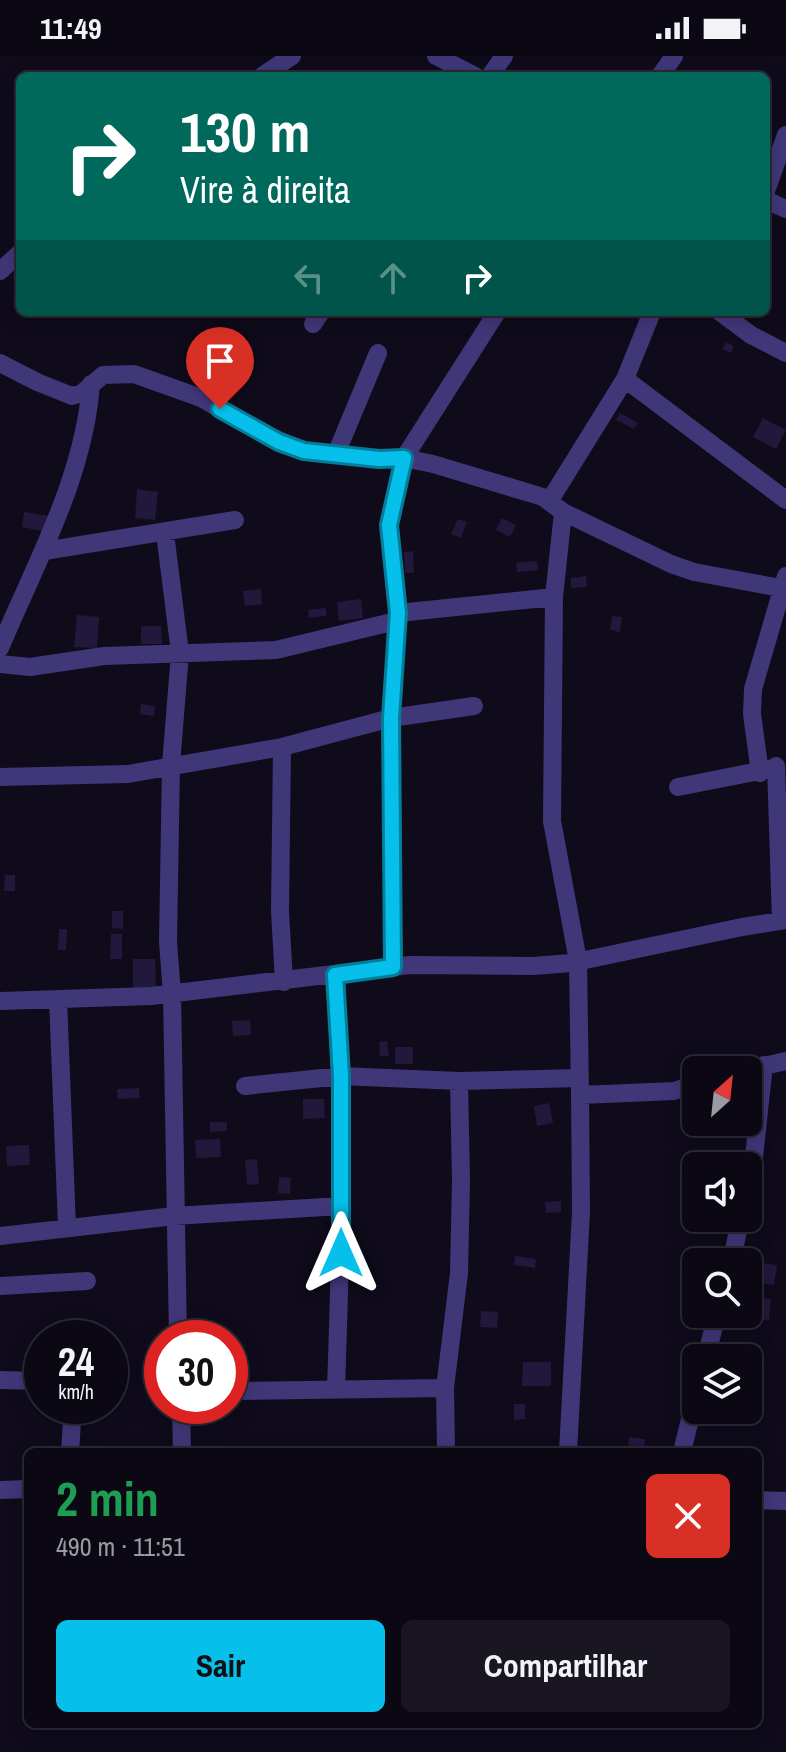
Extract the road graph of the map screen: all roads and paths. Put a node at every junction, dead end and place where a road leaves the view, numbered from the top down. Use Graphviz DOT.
graph roads {
  1 [pos="292,56"];
  2 [pos="436,56"];
  3 [pos="268,72"];
  4 [pos="467,72"];
  5 [pos="786,135"];
  6 [pos="770,180"];
  7 [pos="16,257"];
  8 [pos="0,271"];
  9 [pos="650,316"];
  10 [pos="725,316"];
  11 [pos="495,318"];
  12 [pos="378,353"];
  13 [pos="786,353"];
  14 [pos="0,363"];
  15 [pos="625,379"];
  16 [pos="91,384"];
  17 [pos="336,454"];
  18 [pos="404,458"];
  19 [pos="786,500"];
  20 [pos="557,506"];
  21 [pos="235,520"];
  22 [pos="165,533"];
  23 [pos="44,551"];
  24 [pos="784,585"];
  25 [pos="554,597"];
  26 [pos="397,617"];
  27 [pos="0,648"];
  28 [pos="180,653"];
  29 [pos="0,664"];
  30 [pos="474,706"];
  31 [pos="391,718"];
  32 [pos="282,747"];
  33 [pos="171,765"];
  34 [pos="774,767"];
  35 [pos="0,777"];
  36 [pos="678,787"];
  37 [pos="784,920"];
  38 [pos="578,961"];
  39 [pos="393,967"];
  40 [pos="335,975"];
  41 [pos="284,982"];
  42 [pos="172,994"];
  43 [pos="58,999"];
  44 [pos="0,1001"];
  45 [pos="786,1061"];
  46 [pos="762,1066"];
  47 [pos="341,1076"];
  48 [pos="459,1081"];
  49 [pos="245,1086"];
  50 [pos="580,1086"];
  51 [pos="682,1088"];
  52 [pos="341,1206"];
  53 [pos="174,1216"];
  54 [pos="67,1227"];
  55 [pos="0,1236"];
  56 [pos="87,1281"];
  57 [pos="0,1286"];
  58 [pos="177,1320"];
  59 [pos="0,1380"];
  60 [pos="24,1381"];
  61 [pos="336,1388"];
  62 [pos="445,1388"];
  63 [pos="248,1390"];
  64 [pos="72,1424"];
  65 [pos="181,1424"];
  66 [pos="689,1424"];
  67 [pos="70,1448"];
  68 [pos="182,1448"];
  69 [pos="446,1448"];
  70 [pos="568,1448"];
  71 [pos="683,1448"];
  72 [pos="24,1489"];
  73 [pos="0,1490"];
  74 [pos="762,1500"];
  75 [pos="786,1501"];
  1 -- 3 [label="street"];
  2 -- 4 [label="street"];
  5 -- 6 [label="street"];
  7 -- 8 [label="street"];
  9 -- 15 [label="street"];
  10 -- 13 [label="street"];
  11 -- 18 [label="street"];
  12 -- 17 [label="street"];
  14 -- 16 [label="street"];
  15 -- 19 [label="street"];
  15 -- 20 [label="street"];
  16 -- 17 [label="street"];
  16 -- 23 [label="street"];
  17 -- 18 [label="street"];
  18 -- 20 [label="street"];
  18 -- 26 [label="street"];
  20 -- 24 [label="street"];
  20 -- 25 [label="street"];
  21 -- 22 [label="street"];
  22 -- 23 [label="street"];
  22 -- 28 [label="street"];
  23 -- 27 [label="street"];
  24 -- 34 [label="street"];
  25 -- 26 [label="street"];
  25 -- 38 [label="street"];
  26 -- 28 [label="street"];
  26 -- 31 [label="street"];
  28 -- 29 [label="street"];
  28 -- 33 [label="street"];
  30 -- 31 [label="street"];
  31 -- 32 [label="street"];
  31 -- 39 [label="street"];
  32 -- 33 [label="street"];
  32 -- 41 [label="street"];
  33 -- 35 [label="street"];
  33 -- 42 [label="street"];
  34 -- 36 [label="street"];
  34 -- 37 [label="street"];
  37 -- 38 [label="street"];
  38 -- 39 [label="street"];
  38 -- 50 [label="street"];
  39 -- 40 [label="street"];
  40 -- 41 [label="street"];
  40 -- 47 [label="street"];
  41 -- 42 [label="street"];
  42 -- 43 [label="street"];
  42 -- 53 [label="street"];
  43 -- 44 [label="street"];
  43 -- 54 [label="street"];
  45 -- 46 [label="street"];
  47 -- 48 [label="street"];
  47 -- 49 [label="street"];
  47 -- 52 [label="street"];
  48 -- 50 [label="street"];
  48 -- 62 [label="street"];
  50 -- 51 [label="street"];
  50 -- 70 [label="street"];
  52 -- 53 [label="street"];
  52 -- 61 [label="street"];
  53 -- 54 [label="street"];
  53 -- 58 [label="street"];
  54 -- 55 [label="street"];
  56 -- 57 [label="street"];
  59 -- 60 [label="street"];
  61 -- 62 [label="street"];
  61 -- 63 [label="street"];
  62 -- 69 [label="street"];
  64 -- 67 [label="street"];
  65 -- 68 [label="street"];
  66 -- 71 [label="street"];
  72 -- 73 [label="street"];
  74 -- 75 [label="street"];
}
